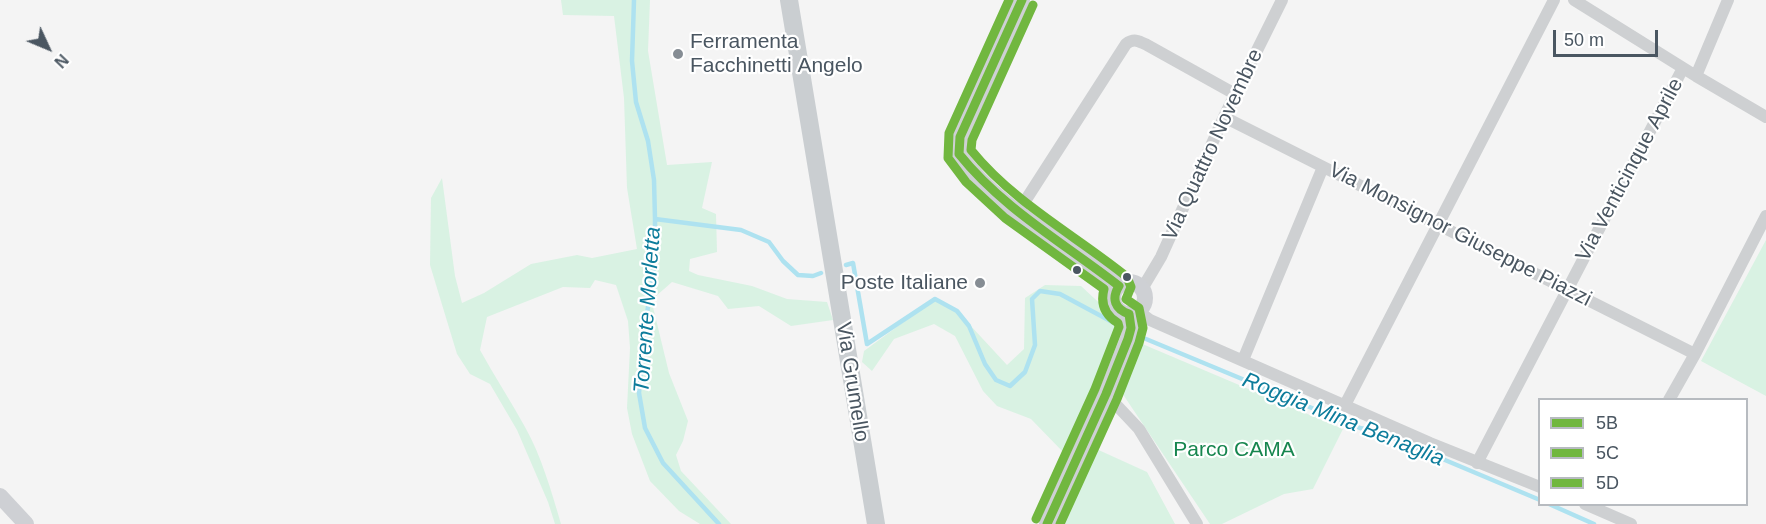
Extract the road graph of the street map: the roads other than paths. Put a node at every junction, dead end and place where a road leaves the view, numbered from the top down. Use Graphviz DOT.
graph roads {
  1 [pos="789,0"];
  2 [pos="1022,0"];
  3 [pos="1282,0"];
  4 [pos="1554,0"];
  5 [pos="1574,0"];
  6 [pos="1728,0"];
  7 [pos="1683,68"];
  8 [pos="1696,76"];
  9 [pos="1236,94"];
  10 [pos="1224,117"];
  11 [pos="1766,117"];
  12 [pos="1323,167"];
  13 [pos="1018,212"];
  14 [pos="1766,216"];
  15 [pos="1439,226"];
  16 [pos="1119,286"];
  17 [pos="1142,289"];
  18 [pos="1568,290"];
  19 [pos="1133,312"];
  20 [pos="1695,354"];
  21 [pos="1243,360"];
  22 [pos="1106,394"];
  23 [pos="1670,398"];
  24 [pos="1345,405"];
  25 [pos="1477,463"];
  26 [pos="1538,487"];
  27 [pos="0,496"];
  28 [pos="1595,506"];
  29 [pos="1610,509"];
  30 [pos="26,524"];
  31 [pos="876,524"];
  32 [pos="1047,524"];
  33 [pos="1197,524"];
  34 [pos="1631,524"];
  1 -- 31 [label="main road, Via Grumello"];
  2 -- 13 [label="street"];
  3 -- 9 [label="street, Via Quattro Novembre"];
  4 -- 15 [label="street"];
  5 -- 7 [label="street"];
  6 -- 8 [label="street"];
  7 -- 8 [label="street"];
  7 -- 18 [label="street, Via Venticinque Aprile"];
  8 -- 11 [label="street"];
  9 -- 10 [label="street, Via Quattro Novembre"];
  9 -- 13 [label="street"];
  10 -- 12 [label="street, Via Monsignor Giuseppe Piazzi"];
  10 -- 17 [label="street, Via Quattro Novembre"];
  12 -- 15 [label="street, Via Monsignor Giuseppe Piazzi"];
  12 -- 21 [label="street"];
  13 -- 16 [label="street"];
  14 -- 20 [label="street"];
  15 -- 18 [label="street, Via Monsignor Giuseppe Piazzi"];
  15 -- 24 [label="street"];
  16 -- 17 [label="street"];
  16 -- 19 [label="street"];
  17 -- 19 [label="street"];
  18 -- 20 [label="street, Via Monsignor Giuseppe Piazzi"];
  18 -- 25 [label="street, Via Venticinque Aprile"];
  19 -- 21 [label="street"];
  19 -- 22 [label="street"];
  20 -- 23 [label="street"];
  21 -- 24 [label="street"];
  22 -- 32 [label="street"];
  22 -- 33 [label="street"];
  24 -- 25 [label="street"];
  25 -- 26 [label="street"];
  27 -- 30 [label="street"];
  28 -- 29 [label="street"];
  29 -- 34 [label="street"];
}
